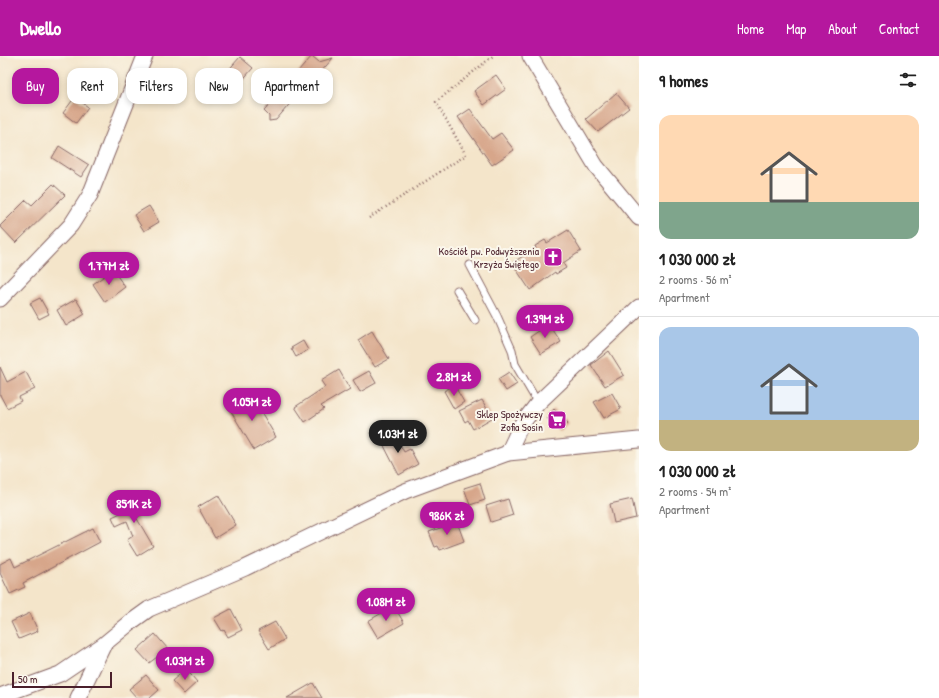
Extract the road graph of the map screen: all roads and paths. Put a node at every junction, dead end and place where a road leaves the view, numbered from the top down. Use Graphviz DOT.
graph roads {
  1 [pos="145,56"];
  2 [pos="493,56"];
  3 [pos="530,56"];
  4 [pos="369,218"];
  5 [pos="639,218"];
  6 [pos="470,265"];
  7 [pos="458,290"];
  8 [pos="0,299"];
  9 [pos="639,308"];
  10 [pos="475,320"];
  11 [pos="538,402"];
  12 [pos="639,440"];
  13 [pos="508,453"];
  14 [pos="103,645"];
  15 [pos="0,696"];
  16 [pos="78,698"];
  1 -- 8 [label="street"];
  2 -- 4 [label="path"];
  3 -- 5 [label="street"];
  6 -- 11 [label="lane"];
  7 -- 10 [label="lane"];
  9 -- 11 [label="street"];
  11 -- 13 [label="street"];
  12 -- 13 [label="street"];
  13 -- 14 [label="street"];
  14 -- 15 [label="street"];
  14 -- 16 [label="street"];
}
